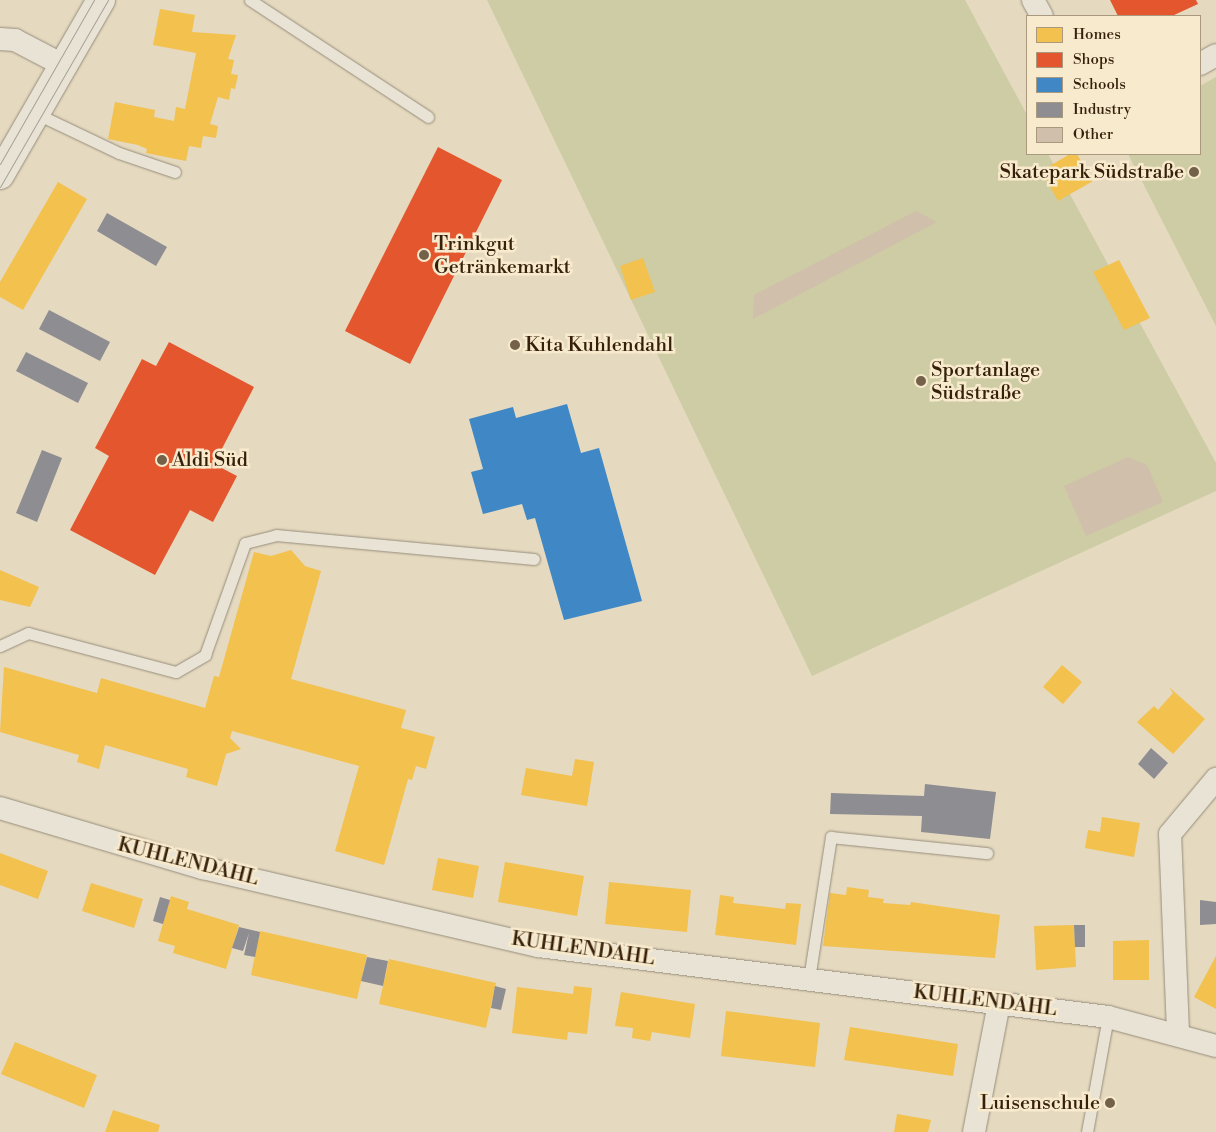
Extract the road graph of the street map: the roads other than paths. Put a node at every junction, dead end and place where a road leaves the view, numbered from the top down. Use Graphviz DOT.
graph roads {
  1 [pos="101,0"];
  2 [pos="250,0"];
  3 [pos="1033,0"];
  4 [pos="1041,15"];
  5 [pos="0,39"];
  6 [pos="1216,55"];
  7 [pos="1201,63"];
  8 [pos="63,65"];
  9 [pos="36,113"];
  10 [pos="428,117"];
  11 [pos="175,172"];
  12 [pos="0,175"];
  13 [pos="534,559"];
  14 [pos="0,646"];
  15 [pos="1216,779"];
  16 [pos="0,808"];
  17 [pos="987,853"];
  18 [pos="808,979"];
  19 [pos="999,1003"];
  20 [pos="1108,1017"];
  21 [pos="1178,1032"];
  22 [pos="1216,1046"];
  23 [pos="974,1132"];
  24 [pos="1087,1132"];
  1 -- 8 [label="main road"];
  2 -- 10 [label="lane"];
  3 -- 4 [label="street"];
  5 -- 8 [label="street"];
  6 -- 7 [label="street"];
  8 -- 9 [label="main road"];
  9 -- 11 [label="lane"];
  9 -- 12 [label="main road"];
  13 -- 14 [label="lane"];
  15 -- 21 [label="street"];
  16 -- 18 [label="street, KUHLENDAHL"];
  17 -- 18 [label="lane"];
  18 -- 19 [label="street, KUHLENDAHL"];
  19 -- 20 [label="street, KUHLENDAHL"];
  19 -- 23 [label="street"];
  20 -- 21 [label="street, KUHLENDAHL"];
  20 -- 24 [label="lane"];
  21 -- 22 [label="street, KUHLENDAHL"];
}
